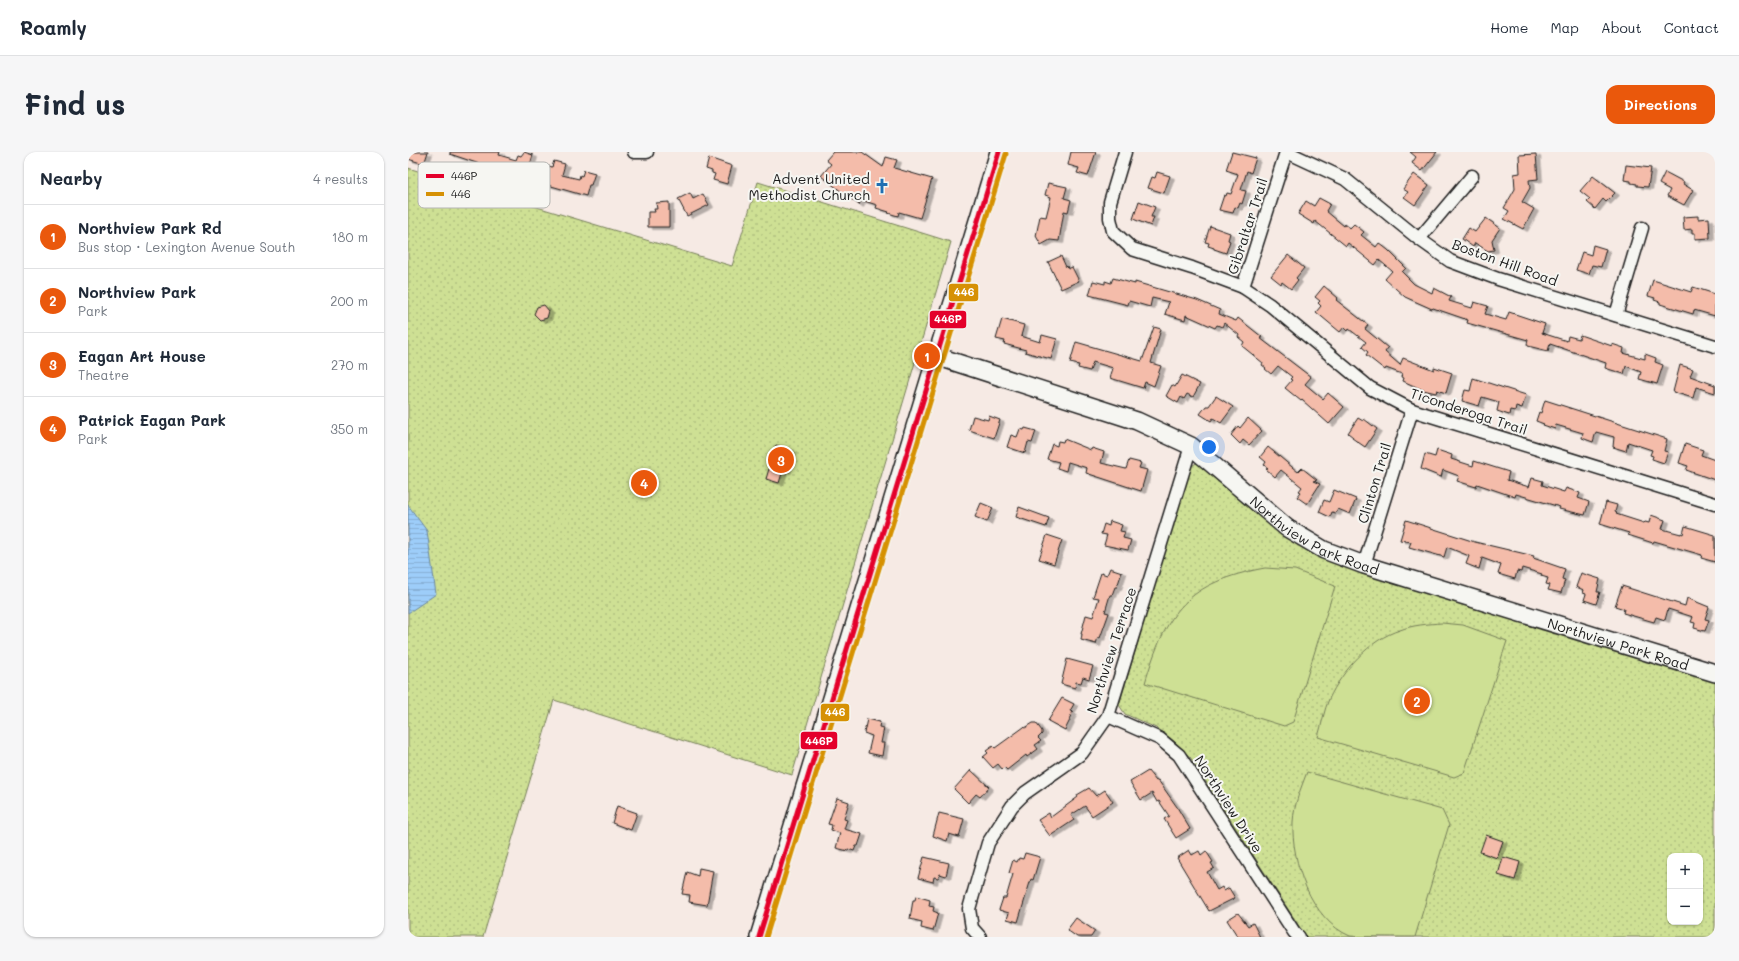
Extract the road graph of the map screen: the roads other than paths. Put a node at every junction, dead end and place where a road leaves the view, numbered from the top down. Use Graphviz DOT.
graph roads {
  1 [pos="634,152"];
  2 [pos="647,152"];
  3 [pos="999,152"];
  4 [pos="1125,152"];
  5 [pos="1287,152"];
  6 [pos="1472,176"];
  7 [pos="1642,228"];
  8 [pos="1419,239"];
  9 [pos="1243,287"];
  10 [pos="1616,315"];
  11 [pos="1715,346"];
  12 [pos="936,356"];
  13 [pos="1412,410"];
  14 [pos="1191,446"];
  15 [pos="1715,504"];
  16 [pos="1364,566"];
  17 [pos="1715,673"];
  18 [pos="1108,716"];
  19 [pos="759,937"];
  20 [pos="980,937"];
  21 [pos="1300,937"];
  1 -- 2 [label="street"];
  3 -- 12 [label="street"];
  4 -- 9 [label="street, Ticonderoga Trail"];
  5 -- 8 [label="street, Boston Hill Road"];
  5 -- 9 [label="street, Gibraltar Trail"];
  6 -- 8 [label="street"];
  7 -- 10 [label="street"];
  8 -- 10 [label="street, Boston Hill Road"];
  9 -- 13 [label="street, Ticonderoga Trail"];
  10 -- 11 [label="street, Boston Hill Road"];
  12 -- 14 [label="street, Northview Park Road"];
  12 -- 19 [label="street"];
  13 -- 15 [label="street, Ticonderoga Trail"];
  13 -- 16 [label="street, Clinton Trail"];
  14 -- 16 [label="street, Northview Park Road"];
  14 -- 18 [label="street, Northview Terrace"];
  16 -- 17 [label="street, Northview Park Road"];
  18 -- 20 [label="street, Northview Terrace"];
  18 -- 21 [label="street, Northview Drive"];
}
